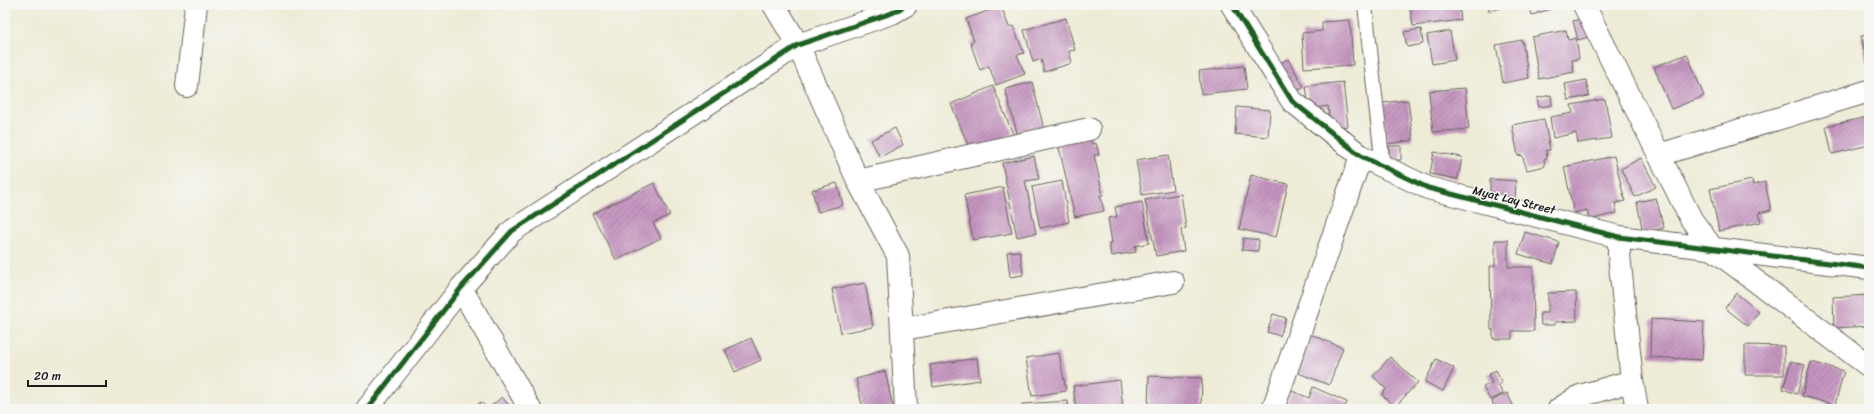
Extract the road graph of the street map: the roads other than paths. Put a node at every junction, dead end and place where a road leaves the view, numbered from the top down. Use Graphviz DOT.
graph roads {
  1 [pos="196,5"];
  2 [pos="774,5"];
  3 [pos="906,5"];
  4 [pos="1232,5"];
  5 [pos="1365,5"];
  6 [pos="1584,5"];
  7 [pos="798,45"];
  8 [pos="187,86"];
  9 [pos="1869,91"];
  10 [pos="1089,129"];
  11 [pos="1659,155"];
  12 [pos="1361,156"];
  13 [pos="1383,167"];
  14 [pos="858,181"];
  15 [pos="1619,237"];
  16 [pos="1714,249"];
  17 [pos="1869,268"];
  18 [pos="1173,282"];
  19 [pos="461,288"];
  20 [pos="903,329"];
  21 [pos="1869,366"];
  22 [pos="1632,381"];
  23 [pos="367,409"];
  24 [pos="530,409"];
  25 [pos="906,409"];
  26 [pos="1273,409"];
  27 [pos="1559,409"];
  28 [pos="1637,409"];
  1 -- 8 [label="street"];
  2 -- 7 [label="street"];
  3 -- 7 [label="street"];
  4 -- 12 [label="street, Myat Lay Street"];
  5 -- 13 [label="lane"];
  6 -- 11 [label="street"];
  7 -- 14 [label="street"];
  7 -- 19 [label="street"];
  9 -- 11 [label="street"];
  10 -- 14 [label="street"];
  11 -- 16 [label="street"];
  12 -- 13 [label="street, Myat Lay Street"];
  12 -- 26 [label="street"];
  13 -- 15 [label="street, Myat Lay Street"];
  14 -- 20 [label="street"];
  15 -- 16 [label="street, Myat Lay Street"];
  15 -- 22 [label="street"];
  16 -- 17 [label="street, Myat Lay Street"];
  16 -- 21 [label="street"];
  18 -- 20 [label="street"];
  19 -- 23 [label="street"];
  19 -- 24 [label="street"];
  20 -- 25 [label="street"];
  22 -- 27 [label="street"];
  22 -- 28 [label="street"];
}
